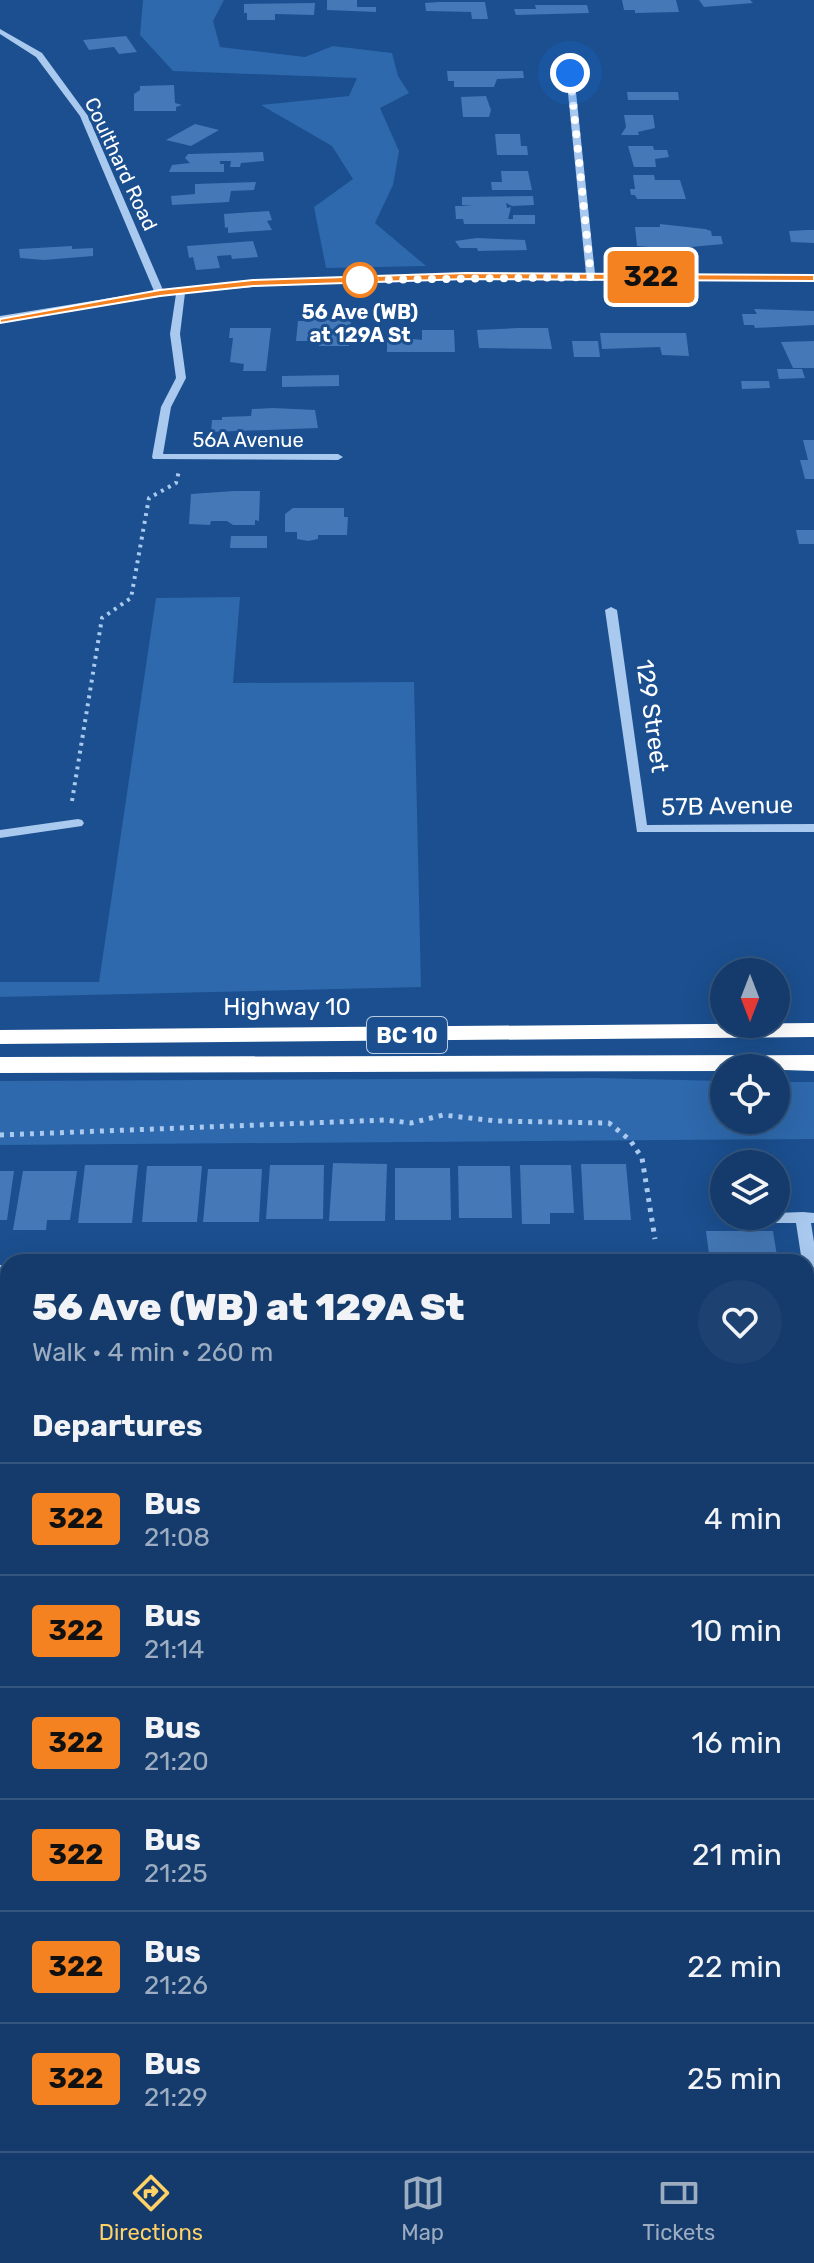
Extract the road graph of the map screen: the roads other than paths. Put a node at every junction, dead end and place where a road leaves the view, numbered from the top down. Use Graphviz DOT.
graph roads {
  1 [pos="0,31"];
  2 [pos="570,73"];
  3 [pos="591,277"];
  4 [pos="814,278"];
  5 [pos="181,291"];
  6 [pos="160,293"];
  7 [pos="0,319"];
  8 [pos="338,457"];
  9 [pos="611,610"];
  10 [pos="78,823"];
  11 [pos="814,828"];
  12 [pos="641,829"];
  13 [pos="0,834"];
  14 [pos="814,1030"];
  15 [pos="0,1037"];
  16 [pos="814,1063"];
  17 [pos="0,1065"];
  18 [pos="808,1218"];
  19 [pos="811,1254"];
  1 -- 6 [label="street, Coulthard Road"];
  2 -- 3 [label="street"];
  3 -- 4 [label="street"];
  3 -- 5 [label="street"];
  5 -- 6 [label="street"];
  5 -- 8 [label="street, 56A Avenue"];
  6 -- 7 [label="street"];
  9 -- 12 [label="street, 129 Street"];
  10 -- 13 [label="street"];
  11 -- 12 [label="street, 57B Avenue"];
  14 -- 15 [label="highway, Highway 10 / BC 10"];
  16 -- 17 [label="highway, BC 10"];
  18 -- 19 [label="street"];
}
